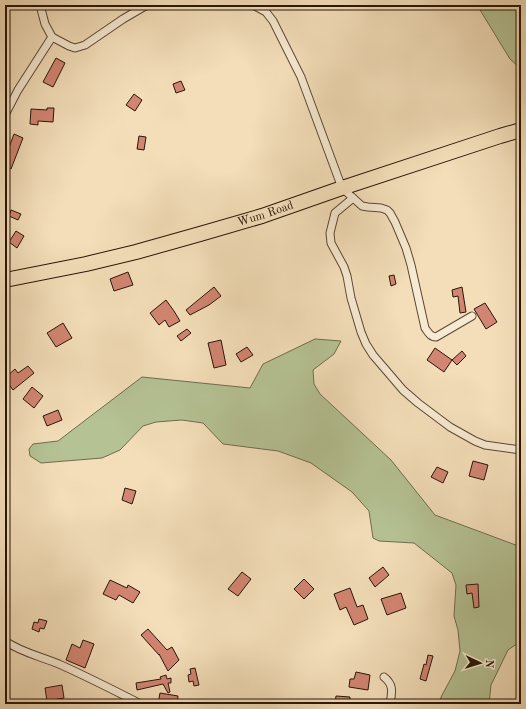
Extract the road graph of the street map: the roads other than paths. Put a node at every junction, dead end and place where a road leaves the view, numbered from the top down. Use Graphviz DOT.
graph roads {
  1 [pos="40,5"];
  2 [pos="147,5"];
  3 [pos="253,5"];
  4 [pos="52,36"];
  5 [pos="5,115"];
  6 [pos="521,130"];
  7 [pos="342,188"];
  8 [pos="354,198"];
  9 [pos="5,280"];
  10 [pos="472,316"];
  11 [pos="521,450"];
  12 [pos="5,641"];
  13 [pos="384,677"];
  14 [pos="141,704"];
  15 [pos="390,704"];
  1 -- 4 [label="street"];
  2 -- 4 [label="street"];
  3 -- 7 [label="street"];
  4 -- 5 [label="street"];
  6 -- 7 [label="highway, Wum Road"];
  7 -- 8 [label="street"];
  7 -- 9 [label="highway, Wum Road"];
  8 -- 10 [label="street"];
  8 -- 11 [label="street"];
  12 -- 14 [label="street"];
  13 -- 15 [label="street"];
}
